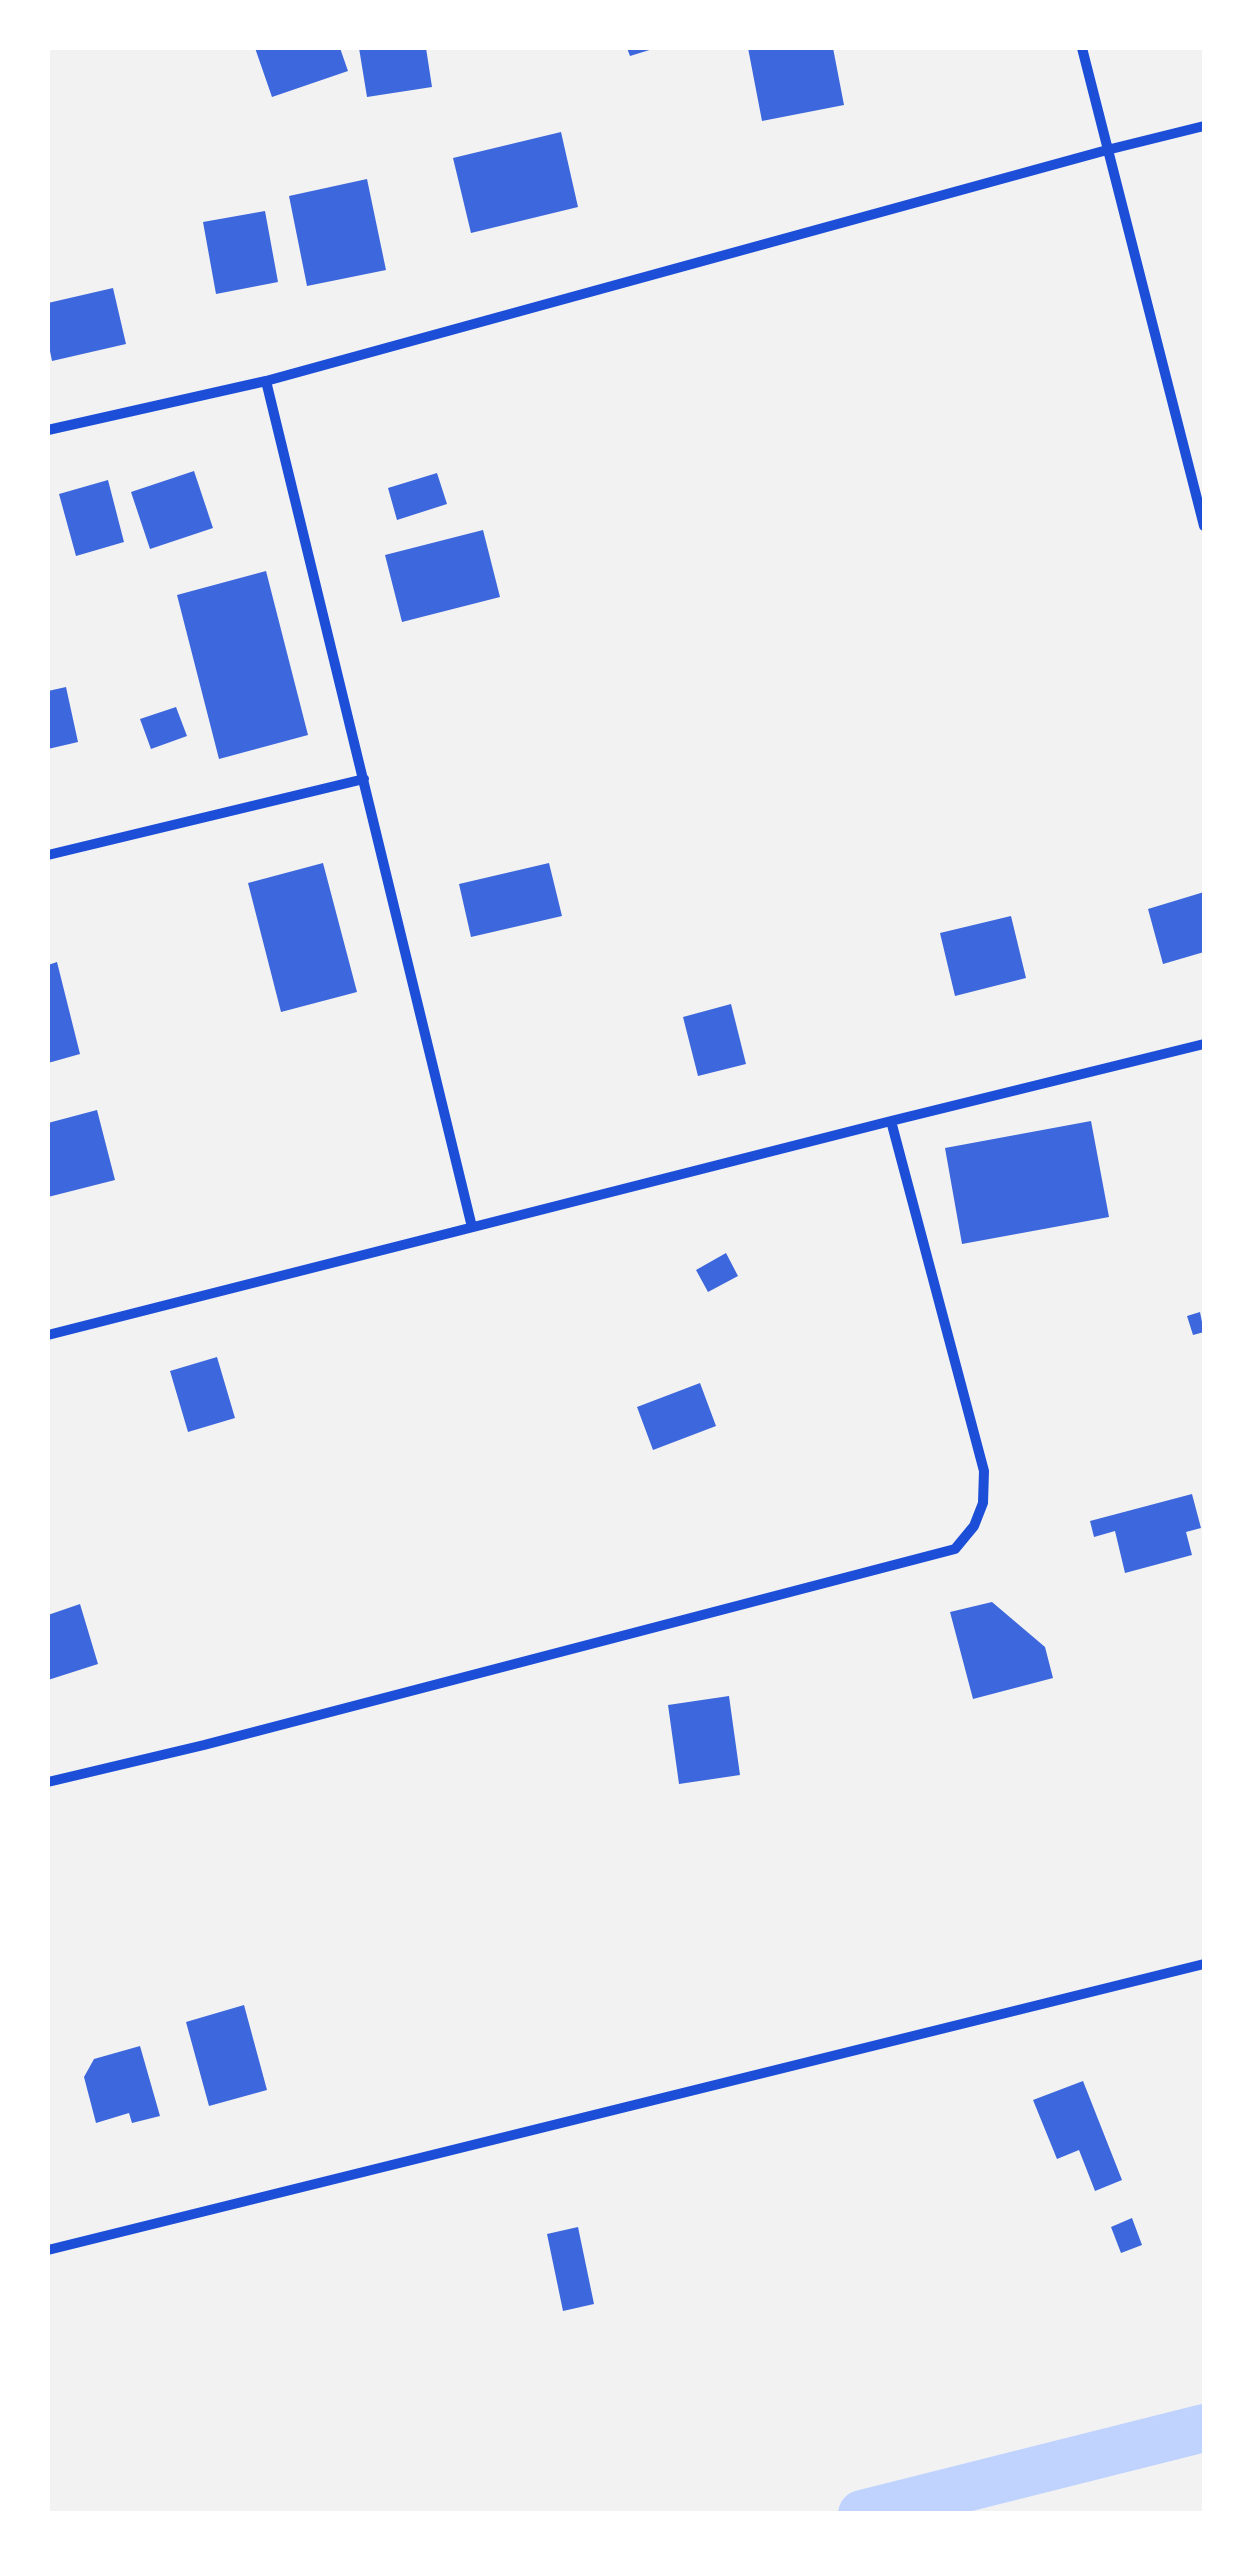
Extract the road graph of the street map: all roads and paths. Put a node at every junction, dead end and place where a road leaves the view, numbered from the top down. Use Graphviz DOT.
graph roads {
  1 [pos="1082,48"];
  2 [pos="1204,126"];
  3 [pos="1107,150"];
  4 [pos="266,381"];
  5 [pos="48,430"];
  6 [pos="1204,526"];
  7 [pos="364,779"];
  8 [pos="48,855"];
  9 [pos="1204,1044"];
  10 [pos="892,1121"];
  11 [pos="472,1227"];
  12 [pos="48,1336"];
  13 [pos="48,1782"];
  14 [pos="1204,1964"];
  15 [pos="48,2250"];
  1 -- 3 [label="street"];
  2 -- 3 [label="street"];
  3 -- 4 [label="street"];
  3 -- 6 [label="street"];
  4 -- 5 [label="street"];
  4 -- 7 [label="street"];
  7 -- 8 [label="street"];
  7 -- 11 [label="street"];
  9 -- 10 [label="street"];
  10 -- 11 [label="street"];
  10 -- 13 [label="street"];
  11 -- 12 [label="street"];
  14 -- 15 [label="street"];
}
